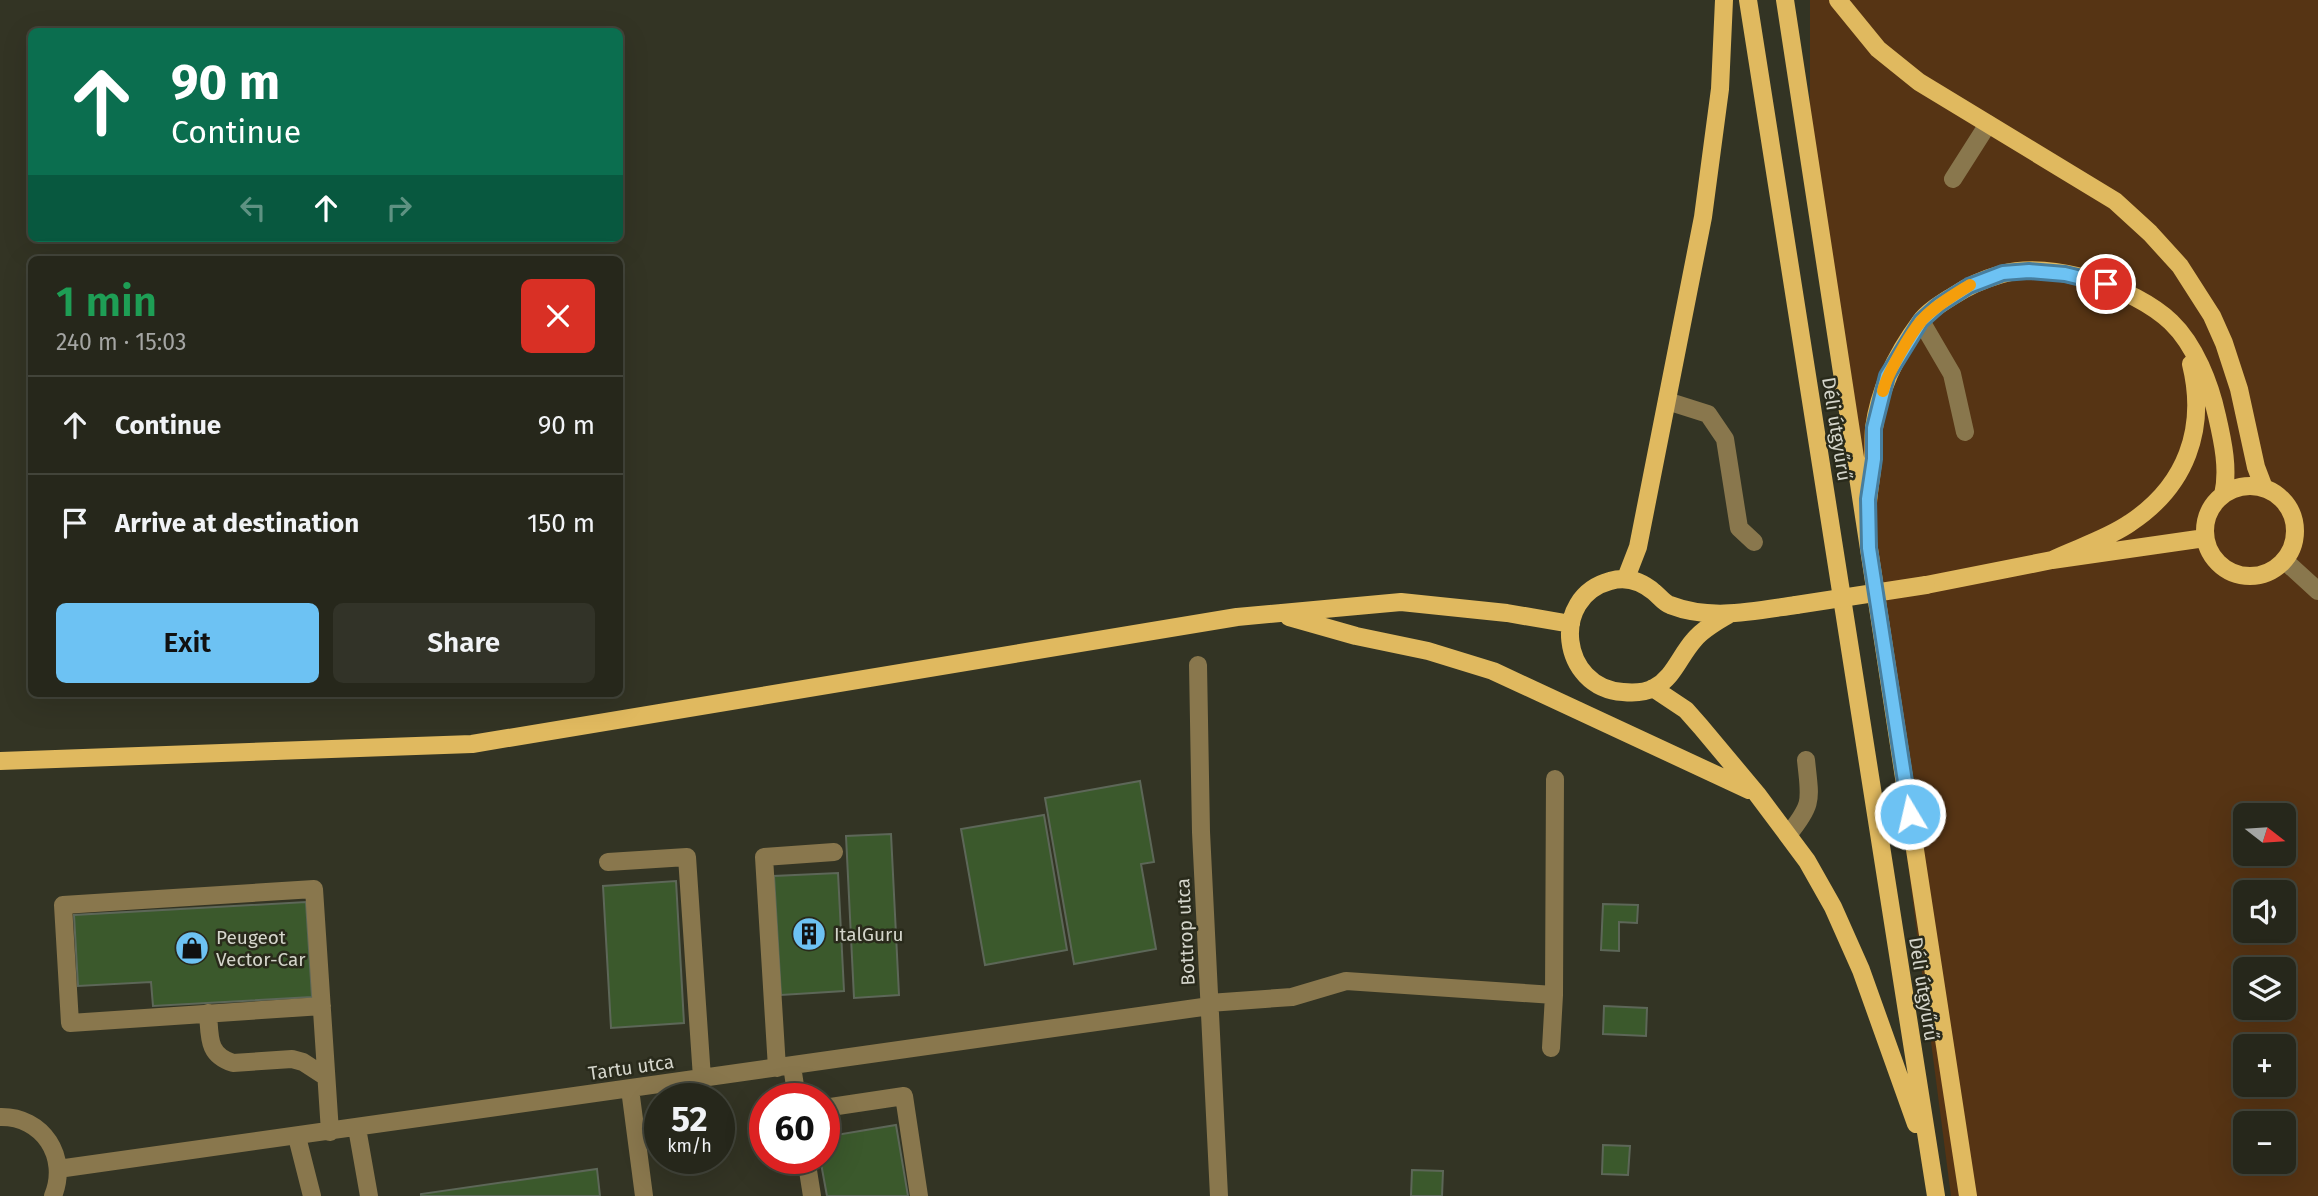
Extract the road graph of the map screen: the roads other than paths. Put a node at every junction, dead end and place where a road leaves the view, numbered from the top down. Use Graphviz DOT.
graph roads {
  1 [pos="1724,0"];
  2 [pos="1748,0"];
  3 [pos="1784,0"];
  4 [pos="1838,0"];
  5 [pos="1988,124"];
  6 [pos="1953,179"];
  7 [pos="1921,321"];
  8 [pos="2187,343"];
  9 [pos="1667,401"];
  10 [pos="1965,432"];
  11 [pos="2264,488"];
  12 [pos="2223,495"];
  13 [pos="2205,538"];
  14 [pos="1754,542"];
  15 [pos="1869,548"];
  16 [pos="2052,560"];
  17 [pos="2285,561"];
  18 [pos="1626,578"];
  19 [pos="2318,591"];
  20 [pos="1279,615"];
  21 [pos="1728,615"];
  22 [pos="1571,624"];
  23 [pos="1198,665"];
  24 [pos="1653,688"];
  25 [pos="1806,760"];
  26 [pos="0,761"];
  27 [pos="1555,779"];
  28 [pos="1757,794"];
  29 [pos="1788,835"];
  30 [pos="834,852"];
  31 [pos="608,862"];
  32 [pos="1554,995"];
  33 [pos="1210,1004"];
  34 [pos="322,1006"];
  35 [pos="208,1013"];
  36 [pos="1551,1048"];
  37 [pos="784,1067"];
  38 [pos="326,1077"];
  39 [pos="702,1079"];
  40 [pos="790,1083"];
  41 [pos="630,1089"];
  42 [pos="840,1106"];
  43 [pos="0,1117"];
  44 [pos="357,1128"];
  45 [pos="330,1132"];
  46 [pos="297,1137"];
  47 [pos="1931,1165"];
  48 [pos="58,1169"];
  49 [pos="809,1174"];
  50 [pos="53,1196"];
  51 [pos="312,1196"];
  52 [pos="369,1196"];
  53 [pos="645,1196"];
  54 [pos="812,1196"];
  55 [pos="919,1196"];
  56 [pos="1219,1196"];
  57 [pos="1936,1196"];
  58 [pos="1968,1196"];
  1 -- 9 [label="main road"];
  2 -- 47 [label="main road, Déli útgyűrű"];
  3 -- 15 [label="main road, Déli útgyűrű"];
  4 -- 5 [label="main road"];
  5 -- 6 [label="street"];
  5 -- 11 [label="main road"];
  7 -- 8 [label="main road"];
  7 -- 10 [label="street"];
  7 -- 15 [label="main road"];
  8 -- 12 [label="main road"];
  8 -- 16 [label="main road"];
  9 -- 14 [label="street"];
  9 -- 18 [label="main road"];
  11 -- 12 [label="main road"];
  11 -- 17 [label="main road"];
  12 -- 13 [label="main road"];
  13 -- 16 [label="main road"];
  13 -- 17 [label="main road"];
  15 -- 58 [label="main road, Déli útgyűrű"];
  16 -- 21 [label="main road, bridge"];
  17 -- 19 [label="street"];
  18 -- 21 [label="main road"];
  18 -- 22 [label="main road"];
  20 -- 22 [label="main road"];
  20 -- 26 [label="main road"];
  20 -- 28 [label="main road"];
  21 -- 24 [label="main road"];
  22 -- 24 [label="main road"];
  23 -- 33 [label="street, Bottrop utca"];
  24 -- 28 [label="main road"];
  25 -- 29 [label="street"];
  27 -- 32 [label="street"];
  28 -- 29 [label="main road"];
  29 -- 47 [label="main road"];
  30 -- 37 [label="street"];
  31 -- 39 [label="street"];
  32 -- 33 [label="street, Tartu utca"];
  32 -- 36 [label="street"];
  33 -- 37 [label="street, Tartu utca"];
  33 -- 56 [label="street, Bottrop utca"];
  34 -- 35 [label="street"];
  34 -- 35 [label="street"];
  34 -- 38 [label="street"];
  35 -- 38 [label="street"];
  37 -- 39 [label="street, Tartu utca"];
  37 -- 40 [label="street"];
  38 -- 45 [label="street"];
  39 -- 41 [label="street, Tartu utca"];
  41 -- 44 [label="street, Tartu utca"];
  41 -- 53 [label="street"];
  42 -- 55 [label="street"];
  43 -- 48 [label="street"];
  44 -- 45 [label="street, Tartu utca"];
  44 -- 52 [label="street"];
  45 -- 46 [label="street, Tartu utca"];
  46 -- 48 [label="street, Tartu utca"];
  46 -- 51 [label="street"];
  47 -- 57 [label="main road, Déli útgyűrű"];
  48 -- 50 [label="street"];
  49 -- 54 [label="street"];
}
